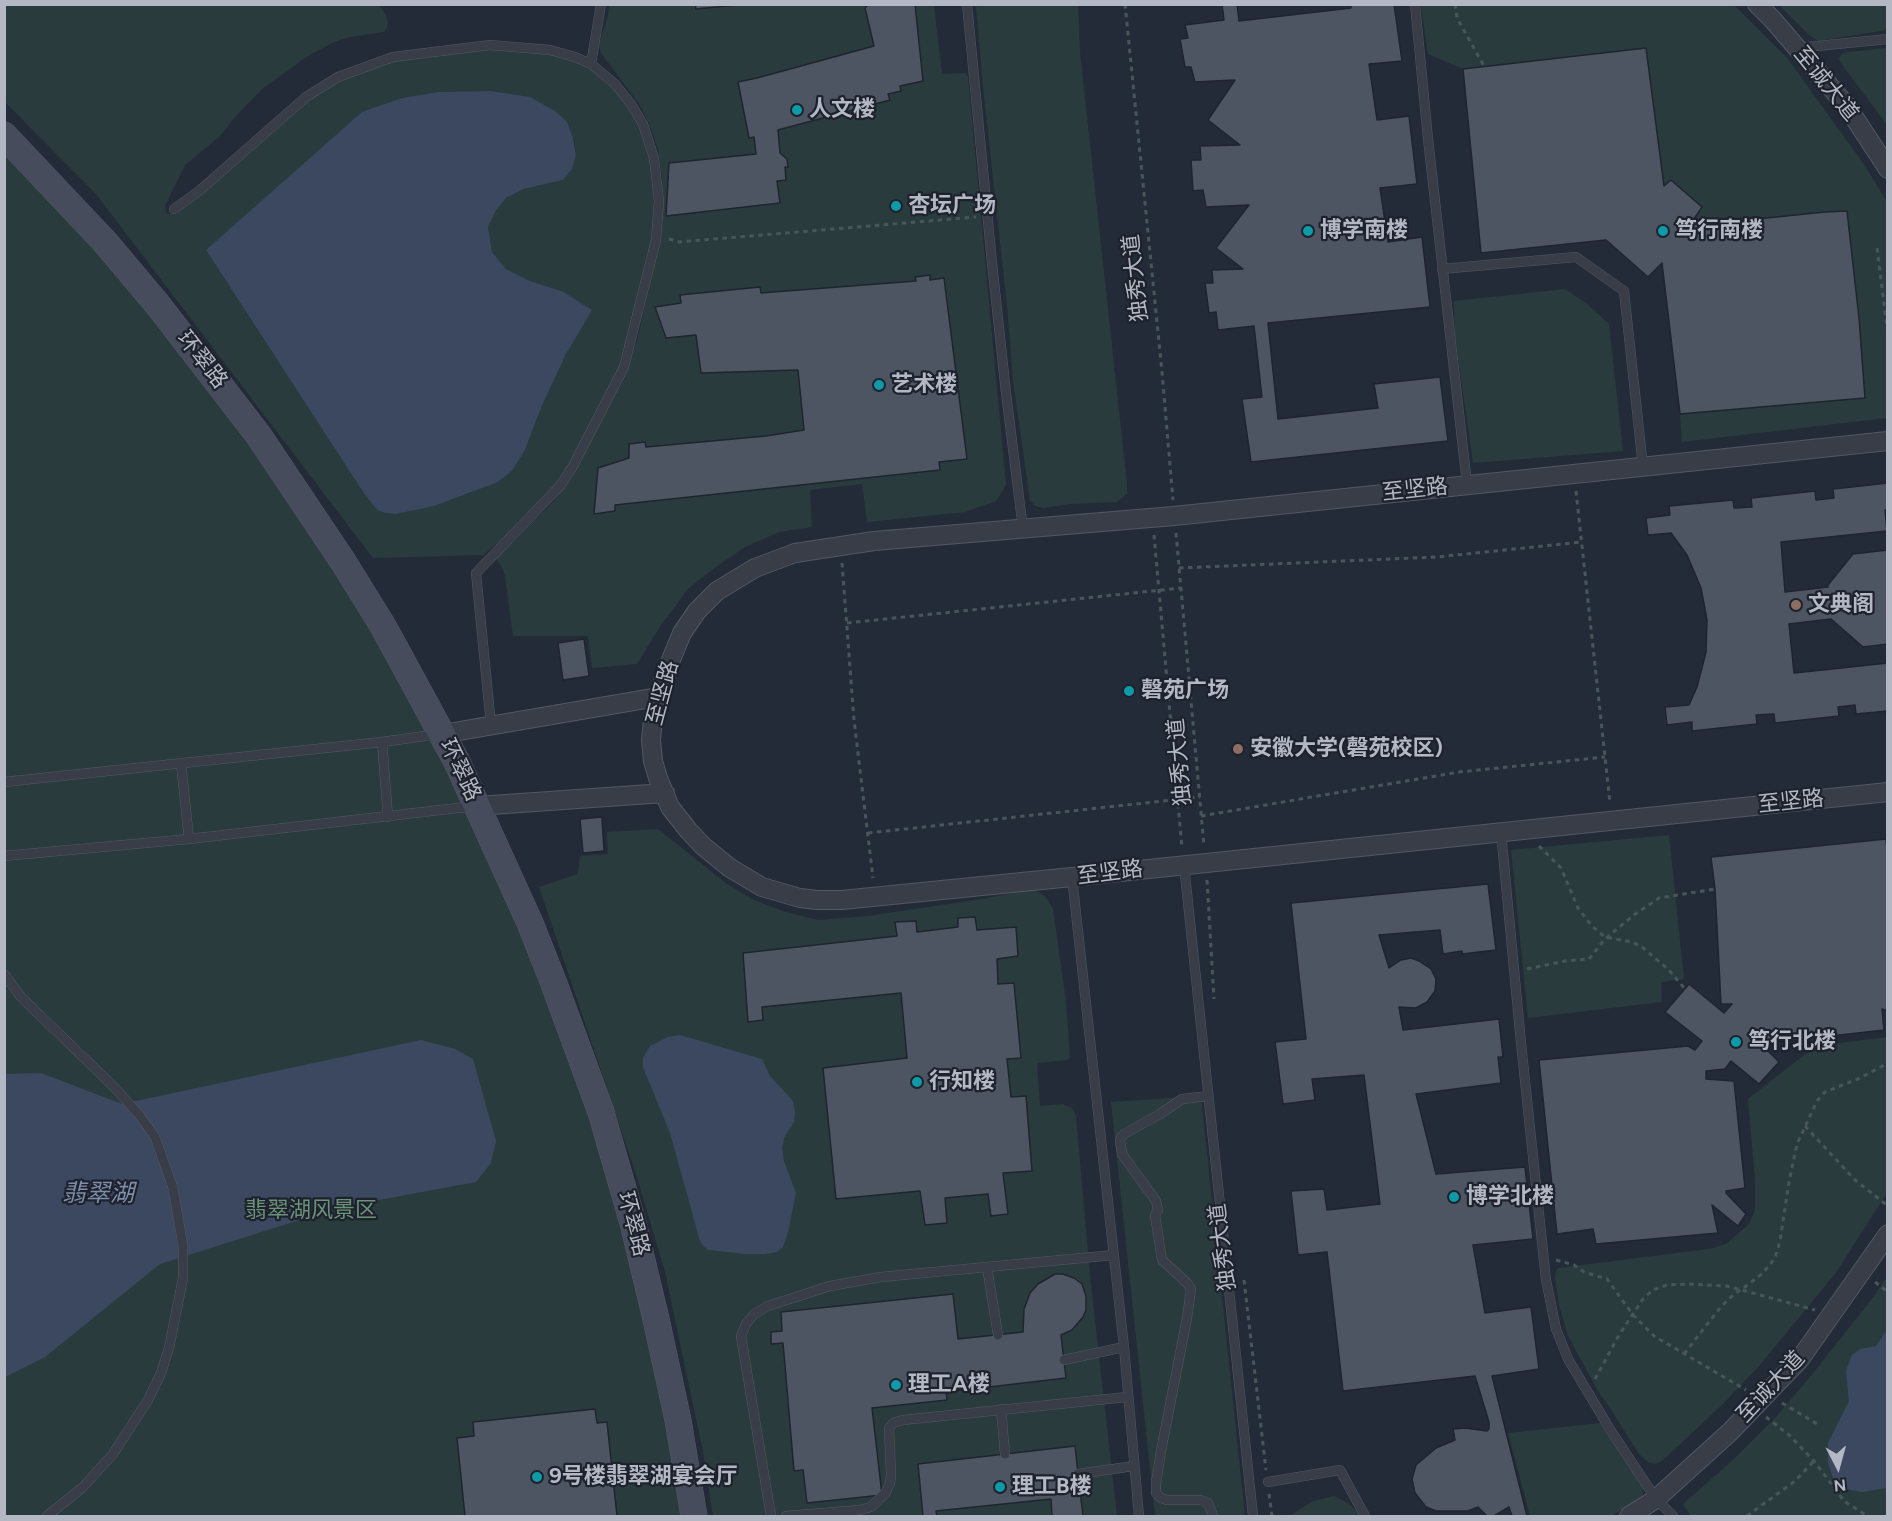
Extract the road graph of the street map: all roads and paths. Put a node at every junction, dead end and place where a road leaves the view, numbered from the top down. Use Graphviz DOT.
graph roads {
  1 [pos="601,4"];
  2 [pos="967,4"];
  3 [pos="1125,4"];
  4 [pos="1415,4"];
  5 [pos="1455,4"];
  6 [pos="1757,4"];
  7 [pos="1887,39"];
  8 [pos="1797,48"];
  9 [pos="591,64"];
  10 [pos="1484,66"];
  11 [pos="4,135"];
  12 [pos="1887,169"];
  13 [pos="174,209"];
  14 [pos="987,216"];
  15 [pos="657,233"];
  16 [pos="1877,249"];
  17 [pos="1443,269"];
  18 [pos="1887,335"];
  19 [pos="1887,441"];
  20 [pos="1643,467"];
  21 [pos="1575,474"];
  22 [pos="1467,484"];
  23 [pos="1174,516"];
  24 [pos="1153,517"];
  25 [pos="1023,529"];
  26 [pos="1582,542"];
  27 [pos="841,546"];
  28 [pos="1179,568"];
  29 [pos="1181,588"];
  30 [pos="1159,590"];
  31 [pos="847,623"];
  32 [pos="658,697"];
  33 [pos="491,725"];
  34 [pos="442,734"];
  35 [pos="382,742"];
  36 [pos="1605,757"];
  37 [pos="181,763"];
  38 [pos="4,782"];
  39 [pos="1887,792"];
  40 [pos="665,793"];
  41 [pos="1200,797"];
  42 [pos="1178,799"];
  43 [pos="477,806"];
  44 [pos="1201,816"];
  45 [pos="388,817"];
  46 [pos="1612,820"];
  47 [pos="1523,829"];
  48 [pos="1501,832"];
  49 [pos="868,833"];
  50 [pos="189,839"];
  51 [pos="4,856"];
  52 [pos="1206,863"];
  53 [pos="1184,865"];
  54 [pos="1072,878"];
  55 [pos="1715,889"];
  56 [pos="875,897"];
  57 [pos="1608,937"];
  58 [pos="1514,971"];
  59 [pos="4,974"];
  60 [pos="1685,989"];
  61 [pos="1214,1006"];
  62 [pos="1887,1063"];
  63 [pos="1208,1096"];
  64 [pos="1805,1125"];
  65 [pos="1887,1206"];
  66 [pos="1887,1234"];
  67 [pos="1114,1255"];
  68 [pos="1544,1262"];
  69 [pos="987,1267"];
  70 [pos="1243,1274"];
  71 [pos="1741,1290"];
  72 [pos="1633,1315"];
  73 [pos="1830,1316"];
  74 [pos="998,1335"];
  75 [pos="1124,1347"];
  76 [pos="1684,1354"];
  77 [pos="1064,1359"];
  78 [pos="1588,1392"];
  79 [pos="1127,1397"];
  80 [pos="1760,1400"];
  81 [pos="1001,1409"];
  82 [pos="1819,1425"];
  83 [pos="1005,1454"];
  84 [pos="1814,1461"];
  85 [pos="1134,1466"];
  86 [pos="1078,1474"];
  87 [pos="1268,1482"];
  88 [pos="1656,1499"];
  89 [pos="1253,1515"];
  90 [pos="47,1516"];
  91 [pos="694,1516"];
  92 [pos="771,1516"];
  93 [pos="786,1516"];
  94 [pos="1139,1516"];
  95 [pos="1213,1516"];
  96 [pos="1242,1516"];
  97 [pos="1272,1516"];
  98 [pos="1365,1516"];
  99 [pos="1629,1516"];
  100 [pos="1673,1516"];
  101 [pos="1747,1516"];
  102 [pos="1867,1516"];
  1 -- 9 [label="lane"];
  2 -- 14 [label="lane"];
  3 -- 23 [label="path, 独秀大道"];
  4 -- 17 [label="lane"];
  5 -- 10 [label="path"];
  6 -- 8 [label="street, 至诚大道"];
  7 -- 8 [label="lane"];
  8 -- 12 [label="street, 至诚大道"];
  9 -- 13 [label="lane"];
  9 -- 15 [label="lane"];
  11 -- 34 [label="street, 环翠路"];
  14 -- 15 [label="path"];
  14 -- 25 [label="lane"];
  15 -- 33 [label="lane"];
  16 -- 18 [label="path"];
  17 -- 20 [label="lane"];
  17 -- 22 [label="lane"];
  19 -- 20 [label="street, 至坚路"];
  20 -- 21 [label="street, 至坚路"];
  21 -- 22 [label="street, 至坚路"];
  21 -- 26 [label="path"];
  22 -- 23 [label="street, 至坚路"];
  23 -- 24 [label="street, 至坚路"];
  23 -- 28 [label="path, 独秀大道"];
  24 -- 25 [label="street, 至坚路"];
  24 -- 30 [label="path"];
  25 -- 27 [label="street, 至坚路"];
  26 -- 28 [label="path"];
  26 -- 36 [label="path"];
  27 -- 31 [label="path"];
  27 -- 32 [label="street, 至坚路"];
  28 -- 29 [label="path, 独秀大道"];
  29 -- 30 [label="path"];
  29 -- 41 [label="path, 独秀大道"];
  30 -- 31 [label="path"];
  30 -- 42 [label="path"];
  31 -- 49 [label="path"];
  32 -- 33 [label="street"];
  32 -- 40 [label="street, 至坚路"];
  33 -- 34 [label="street"];
  34 -- 35 [label="lane"];
  34 -- 43 [label="street, 环翠路"];
  35 -- 37 [label="lane"];
  35 -- 45 [label="lane"];
  36 -- 44 [label="path"];
  36 -- 46 [label="path"];
  37 -- 38 [label="lane"];
  37 -- 50 [label="lane"];
  39 -- 46 [label="street, 至坚路"];
  40 -- 43 [label="street"];
  40 -- 56 [label="street, 至坚路"];
  41 -- 42 [label="path"];
  41 -- 44 [label="path, 独秀大道"];
  42 -- 49 [label="path"];
  42 -- 53 [label="path"];
  43 -- 45 [label="lane"];
  43 -- 91 [label="street, 环翠路"];
  44 -- 52 [label="path, 独秀大道"];
  45 -- 50 [label="lane"];
  46 -- 47 [label="street, 至坚路"];
  47 -- 48 [label="street, 至坚路"];
  47 -- 57 [label="path"];
  48 -- 52 [label="street, 至坚路"];
  48 -- 58 [label="lane"];
  49 -- 56 [label="path"];
  50 -- 51 [label="lane"];
  52 -- 53 [label="street, 至坚路"];
  52 -- 61 [label="path, 独秀大道"];
  53 -- 54 [label="street, 至坚路"];
  53 -- 63 [label="lane"];
  54 -- 56 [label="street, 至坚路"];
  54 -- 67 [label="lane"];
  55 -- 57 [label="path"];
  57 -- 58 [label="path"];
  57 -- 60 [label="path"];
  58 -- 68 [label="lane"];
  59 -- 90 [label="lane"];
  62 -- 64 [label="path"];
  63 -- 89 [label="lane"];
  63 -- 95 [label="lane"];
  64 -- 65 [label="path"];
  64 -- 71 [label="path"];
  66 -- 73 [label="street, 至诚大道"];
  67 -- 69 [label="lane"];
  67 -- 75 [label="lane"];
  68 -- 72 [label="path"];
  68 -- 78 [label="lane"];
  69 -- 74 [label="lane"];
  69 -- 92 [label="lane"];
  70 -- 87 [label="path, 独秀大道"];
  71 -- 72 [label="path"];
  71 -- 73 [label="path"];
  71 -- 76 [label="path"];
  72 -- 76 [label="path"];
  72 -- 78 [label="path"];
  73 -- 80 [label="street, 至诚大道"];
  75 -- 77 [label="lane"];
  75 -- 79 [label="lane"];
  76 -- 80 [label="path"];
  78 -- 88 [label="lane"];
  79 -- 81 [label="lane"];
  79 -- 85 [label="lane"];
  80 -- 82 [label="path"];
  80 -- 84 [label="path"];
  80 -- 88 [label="street, 至诚大道"];
  81 -- 83 [label="lane"];
  81 -- 93 [label="lane"];
  84 -- 101 [label="path"];
  84 -- 102 [label="path"];
  85 -- 86 [label="lane"];
  85 -- 94 [label="lane"];
  87 -- 97 [label="path, 独秀大道"];
  87 -- 98 [label="lane"];
  88 -- 99 [label="street, 至诚大道"];
  88 -- 100 [label="lane"];
  89 -- 96 [label="lane"];
}
